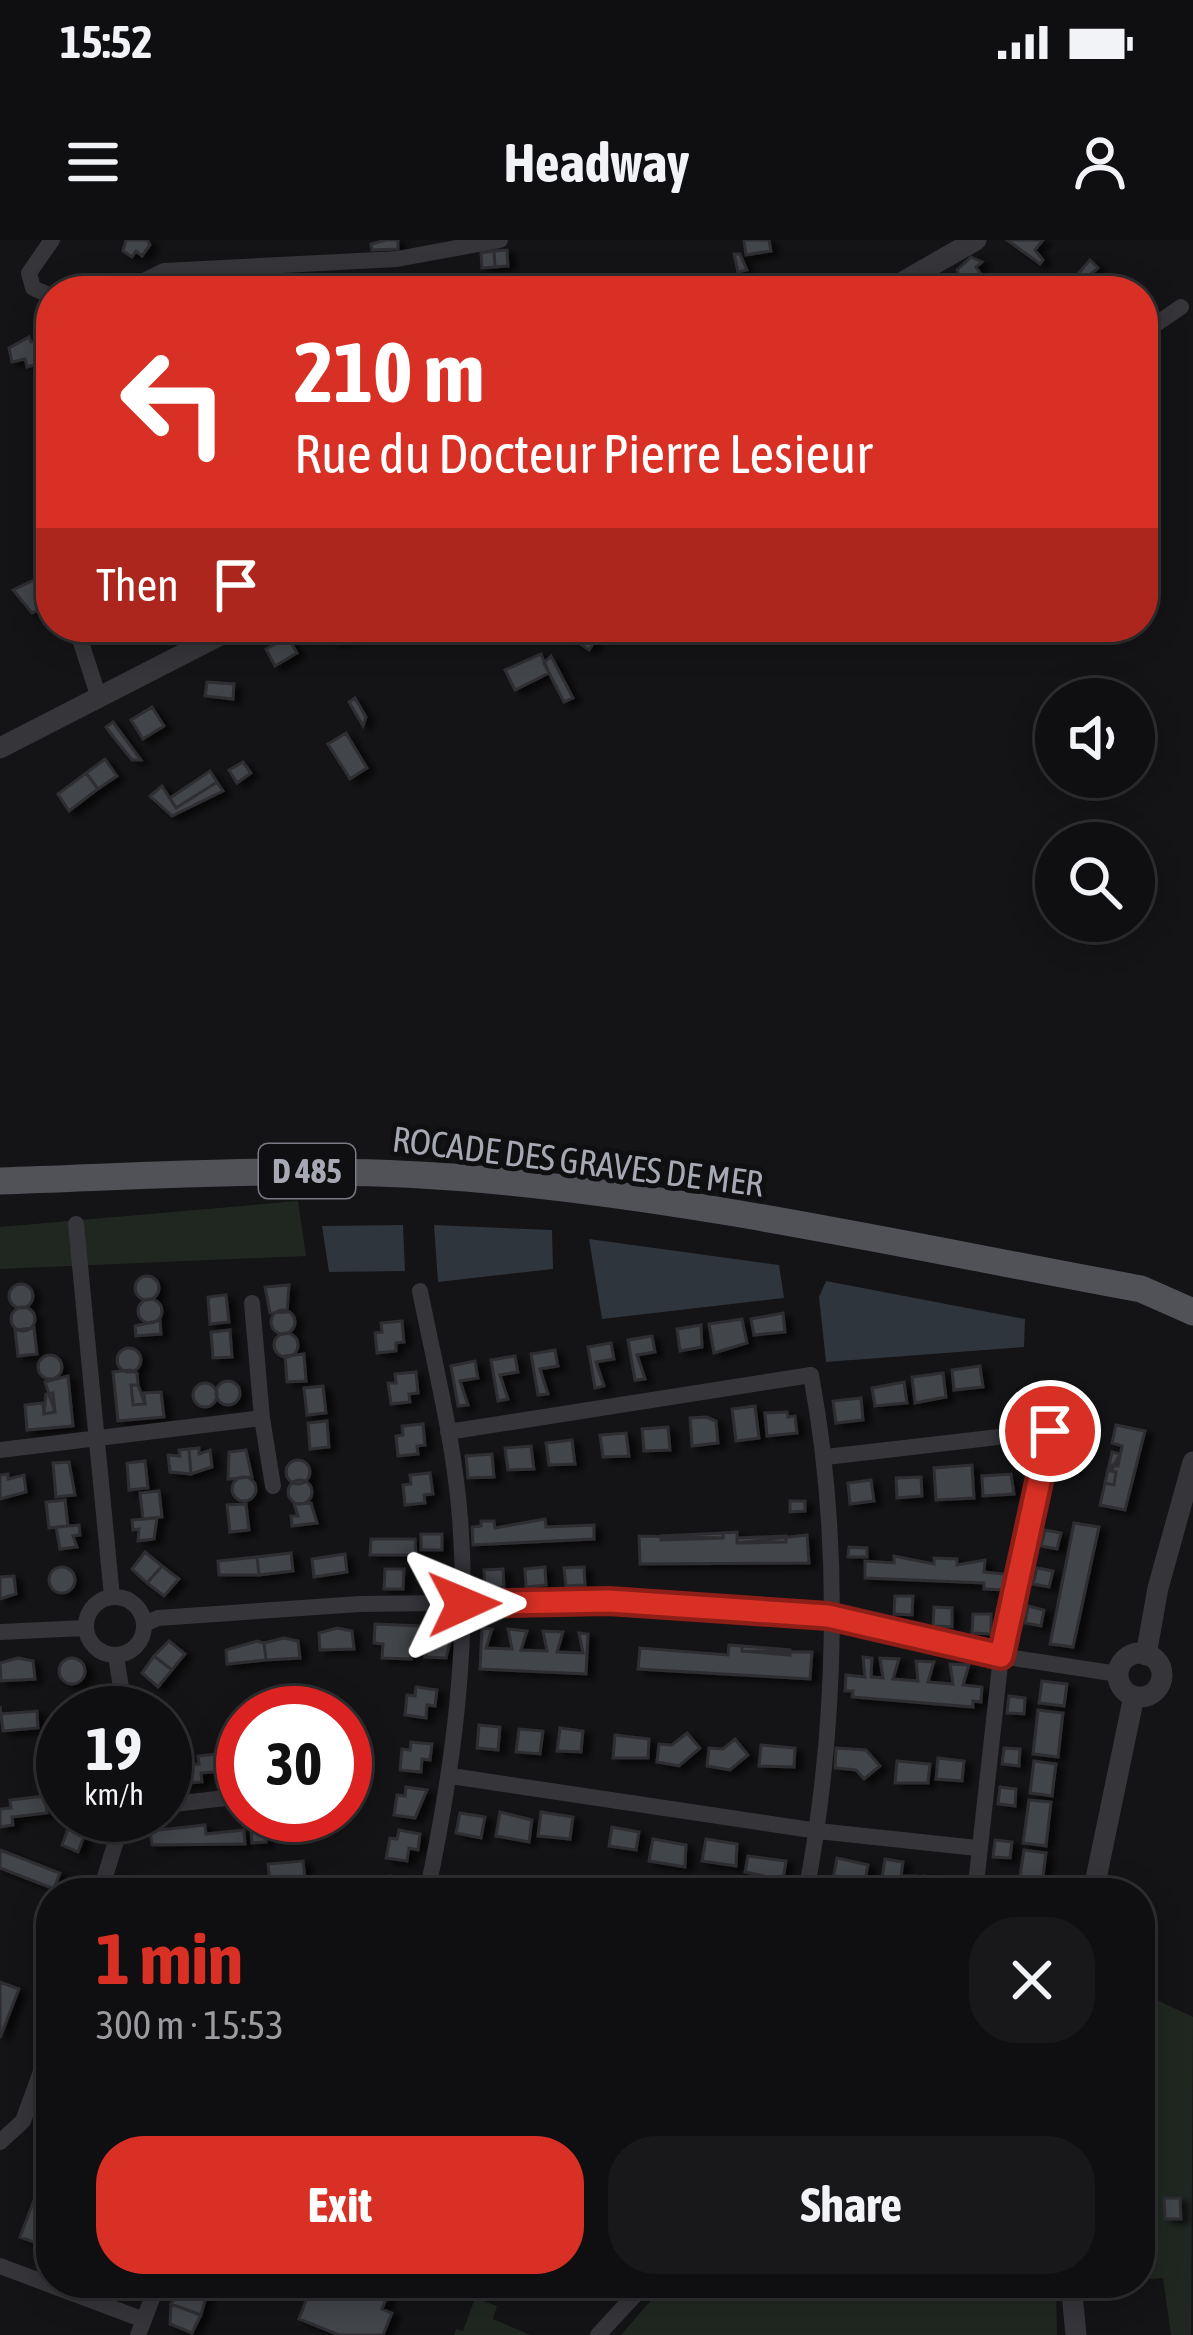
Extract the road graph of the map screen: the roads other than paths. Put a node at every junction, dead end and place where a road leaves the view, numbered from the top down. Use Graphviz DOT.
graph roads {
  1 [pos="52,240"];
  2 [pos="500,240"];
  3 [pos="970,242"];
  4 [pos="154,276"];
  5 [pos="912,276"];
  6 [pos="36,289"];
  7 [pos="1181,307"];
  8 [pos="1158,323"];
  9 [pos="81,642"];
  10 [pos="207,642"];
  11 [pos="99,698"];
  12 [pos="0,748"];
  13 [pos="0,1181"];
  14 [pos="76,1224"];
  15 [pos="1193,1286"];
  16 [pos="1142,1289"];
  17 [pos="420,1291"];
  18 [pos="252,1303"];
  19 [pos="1193,1312"];
  20 [pos="262,1418"];
  21 [pos="448,1432"];
  22 [pos="97,1439"];
  23 [pos="0,1450"];
  24 [pos="826,1457"];
  25 [pos="1193,1462"];
  26 [pos="273,1486"];
  27 [pos="112,1597"];
  28 [pos="464,1604"];
  29 [pos="828,1616"];
  30 [pos="145,1624"];
  31 [pos="86,1628"];
  32 [pos="0,1632"];
  33 [pos="116,1655"];
  34 [pos="1146,1655"];
  35 [pos="1001,1656"];
  36 [pos="1118,1674"];
  37 [pos="121,1686"];
  38 [pos="1134,1696"];
  39 [pos="451,1776"];
  40 [pos="818,1831"];
  41 [pos="116,1842"];
  42 [pos="977,1848"];
  43 [pos="105,1878"];
  44 [pos="430,1878"];
  45 [pos="809,1878"];
  46 [pos="976,1878"];
  47 [pos="1096,1878"];
  48 [pos="36,2085"];
  49 [pos="0,2142"];
  50 [pos="0,2266"];
  51 [pos="36,2282"];
  52 [pos="74,2298"];
  53 [pos="152,2298"];
  54 [pos="632,2298"];
  55 [pos="1072,2298"];
  56 [pos="141,2327"];
  57 [pos="598,2335"];
  58 [pos="1076,2335"];
  1 -- 6 [label="street"];
  2 -- 4 [label="street"];
  3 -- 5 [label="street"];
  7 -- 8 [label="street"];
  9 -- 11 [label="street"];
  10 -- 11 [label="street"];
  11 -- 12 [label="street"];
  13 -- 16 [label="main road, ROCADE DES GRAVES DE MER / D 485"];
  14 -- 22 [label="street"];
  15 -- 16 [label="main road, ROCADE DES GRAVES DE MER / D 485"];
  16 -- 19 [label="main road, ROCADE DES GRAVES DE MER / D 485"];
  17 -- 21 [label="street"];
  18 -- 20 [label="street"];
  20 -- 22 [label="street"];
  20 -- 26 [label="street"];
  21 -- 24 [label="street"];
  21 -- 28 [label="street"];
  22 -- 23 [label="street"];
  22 -- 27 [label="street"];
  24 -- 29 [label="street"];
  24 -- 35 [label="street"];
  25 -- 34 [label="street"];
  27 -- 30 [label="street"];
  27 -- 31 [label="street"];
  28 -- 29 [label="street"];
  28 -- 30 [label="street"];
  28 -- 39 [label="street"];
  29 -- 35 [label="street"];
  29 -- 40 [label="street"];
  30 -- 33 [label="street"];
  31 -- 32 [label="street"];
  31 -- 33 [label="street"];
  33 -- 37 [label="street"];
  34 -- 36 [label="street"];
  34 -- 38 [label="street"];
  35 -- 36 [label="street"];
  35 -- 42 [label="street"];
  36 -- 38 [label="street"];
  38 -- 47 [label="street"];
  39 -- 40 [label="street"];
  39 -- 44 [label="street"];
  40 -- 42 [label="street"];
  40 -- 45 [label="street"];
  41 -- 43 [label="street"];
  42 -- 46 [label="street"];
  48 -- 49 [label="street"];
  50 -- 51 [label="street"];
  52 -- 56 [label="street"];
  53 -- 56 [label="street"];
  54 -- 57 [label="street"];
  55 -- 58 [label="street"];
}
